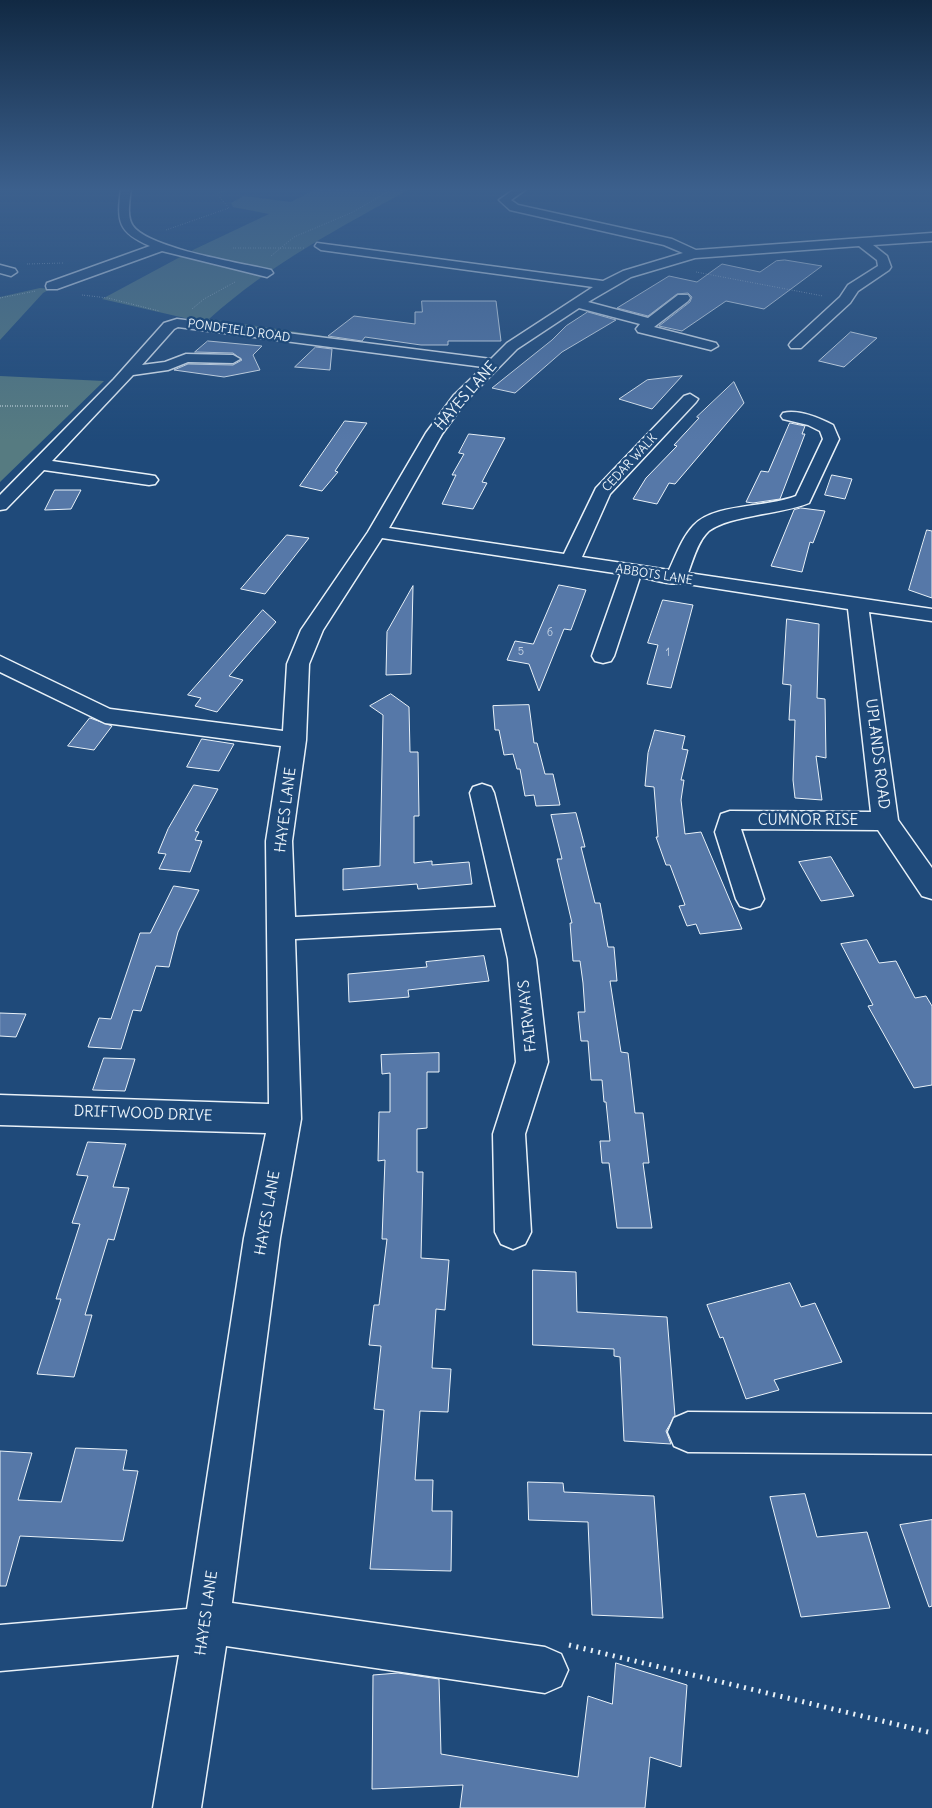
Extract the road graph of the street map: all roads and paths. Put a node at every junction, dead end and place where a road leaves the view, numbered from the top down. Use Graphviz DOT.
graph roads {
  1 [pos="89,272"];
  2 [pos="247,272"];
  3 [pos="508,272"];
  4 [pos="636,272"];
  5 [pos="700,272"];
  6 [pos="877,272"];
  7 [pos="605,285"];
  8 [pos="46,288"];
  9 [pos="81,295"];
  10 [pos="0,298"];
  11 [pos="683,298"];
  12 [pos="845,300"];
  13 [pos="576,303"];
  14 [pos="178,321"];
  15 [pos="651,323"];
  16 [pos="796,345"];
  17 [pos="711,346"];
  18 [pos="233,359"];
  19 [pos="494,364"];
  20 [pos="129,371"];
  21 [pos="690,399"];
  22 [pos="0,406"];
  23 [pos="95,408"];
  24 [pos="789,416"];
  25 [pos="41,464"];
  26 [pos="149,480"];
  27 [pos="0,505"];
  28 [pos="377,532"];
  29 [pos="570,562"];
  30 [pos="632,571"];
  31 [pos="675,578"];
  32 [pos="858,606"];
  33 [pos="932,615"];
  34 [pos="603,656"];
  35 [pos="0,663"];
  36 [pos="294,740"];
  37 [pos="482,793"];
  38 [pos="885,821"];
  39 [pos="932,889"];
  40 [pos="750,898"];
  41 [pos="513,917"];
  42 [pos="282,929"];
  43 [pos="0,1110"];
  44 [pos="285,1119"];
  45 [pos="512,1232"];
  46 [pos="688,1432"];
  47 [pos="932,1434"];
  48 [pos="206,1626"];
  49 [pos="0,1648"];
  50 [pos="545,1670"];
  51 [pos="177,1808"];
  1 -- 8 [label="street"];
  2 -- 14 [label="path"];
  3 -- 7 [label="street"];
  4 -- 7 [label="street, HAYES LANE"];
  5 -- 12 [label="path"];
  6 -- 12 [label="street"];
  7 -- 13 [label="street, HAYES LANE"];
  8 -- 10 [label="path"];
  9 -- 14 [label="path"];
  11 -- 15 [label="street"];
  12 -- 16 [label="street"];
  13 -- 15 [label="street"];
  13 -- 19 [label="street, HAYES LANE"];
  14 -- 19 [label="street, PONDFIELD ROAD"];
  14 -- 20 [label="street, PONDFIELD ROAD"];
  15 -- 17 [label="street"];
  18 -- 20 [label="street"];
  19 -- 28 [label="street, HAYES LANE"];
  20 -- 23 [label="street, PONDFIELD ROAD"];
  21 -- 29 [label="street, CEDAR WALK"];
  22 -- 23 [label="path"];
  23 -- 25 [label="street, PONDFIELD ROAD"];
  24 -- 31 [label="street"];
  25 -- 26 [label="street"];
  25 -- 27 [label="street, PONDFIELD ROAD"];
  28 -- 29 [label="street, ABBOTS LANE"];
  28 -- 36 [label="street, HAYES LANE"];
  29 -- 30 [label="street, ABBOTS LANE"];
  30 -- 31 [label="street, ABBOTS LANE"];
  30 -- 34 [label="street"];
  31 -- 32 [label="street, ABBOTS LANE"];
  32 -- 33 [label="street, ABBOTS LANE"];
  32 -- 38 [label="street, UPLANDS ROAD"];
  35 -- 36 [label="street"];
  36 -- 42 [label="street, HAYES LANE"];
  37 -- 41 [label="street, FAIRWAYS"];
  38 -- 39 [label="street, UPLANDS ROAD"];
  38 -- 40 [label="street, CUMNOR RISE"];
  41 -- 42 [label="street"];
  41 -- 45 [label="street, FAIRWAYS"];
  42 -- 44 [label="street, HAYES LANE"];
  43 -- 44 [label="street, DRIFTWOOD DRIVE"];
  44 -- 48 [label="street, HAYES LANE"];
  46 -- 47 [label="street"];
  48 -- 49 [label="street"];
  48 -- 50 [label="street"];
  48 -- 51 [label="street, HAYES LANE"];
}
